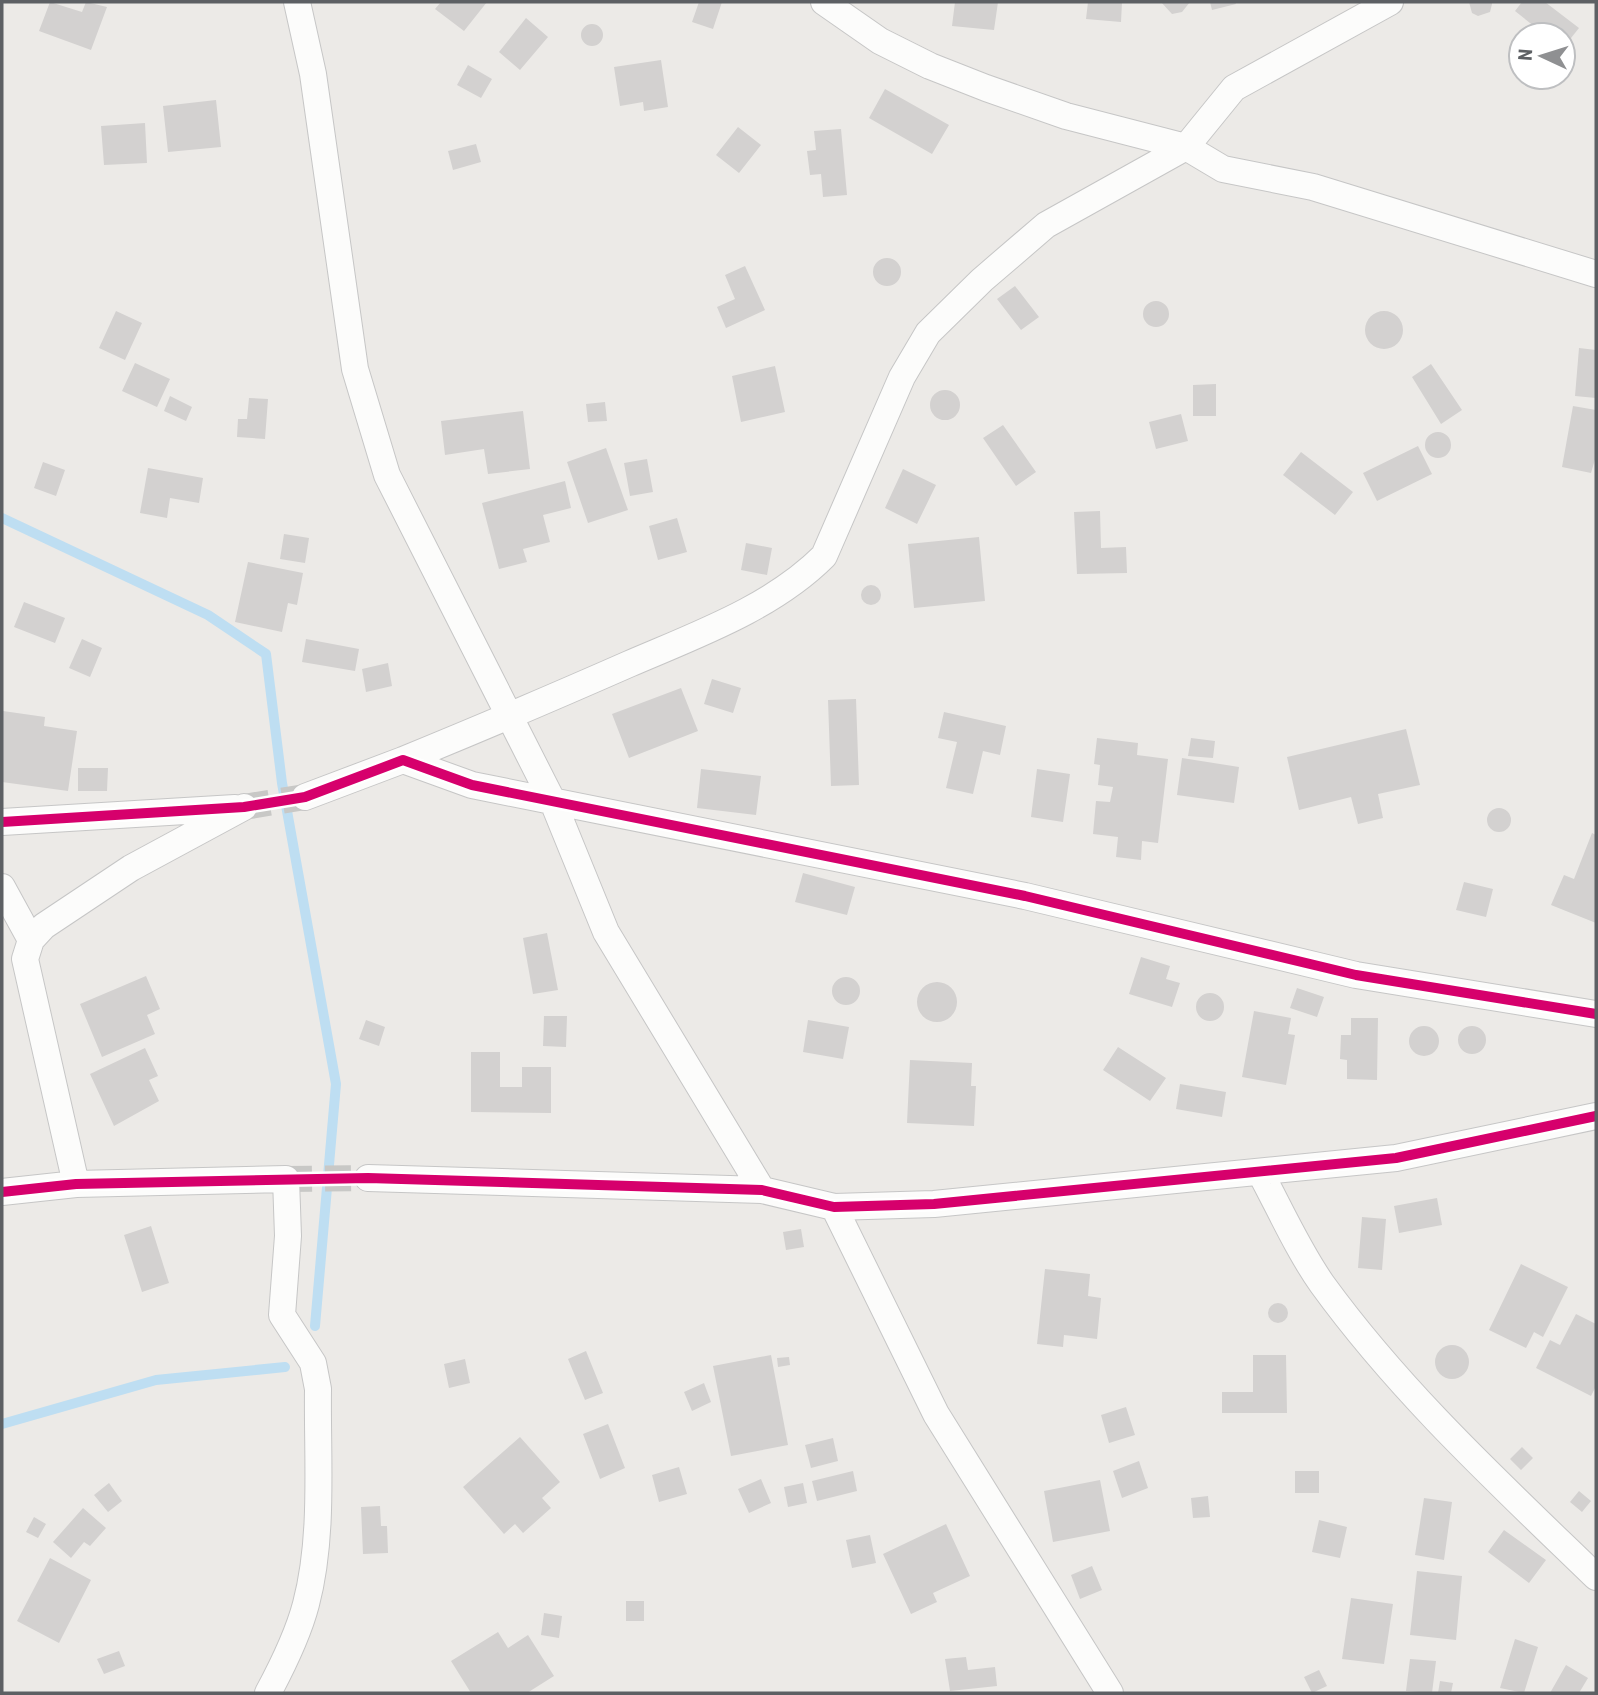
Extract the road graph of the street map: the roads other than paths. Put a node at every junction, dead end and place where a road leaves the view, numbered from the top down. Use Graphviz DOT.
graph roads {
  1 [pos="297,2"];
  2 [pos="824,2"];
  3 [pos="1390,2"];
  4 [pos="1186,147"];
  5 [pos="1596,274"];
  6 [pos="511,716"];
  7 [pos="403,760"];
  8 [pos="305,797"];
  9 [pos="552,802"];
  10 [pos="2,822"];
  11 [pos="2,887"];
  12 [pos="31,940"];
  13 [pos="1596,1014"];
  14 [pos="1596,1116"];
  15 [pos="1260,1172"];
  16 [pos="368,1178"];
  17 [pos="76,1184"];
  18 [pos="762,1190"];
  19 [pos="2,1192"];
  20 [pos="834,1207"];
  21 [pos="1596,1577"];
  22 [pos="268,1693"];
  23 [pos="1110,1693"];
  1 -- 6 [label="street"];
  2 -- 4 [label="street"];
  3 -- 4 [label="street"];
  4 -- 5 [label="street"];
  4 -- 6 [label="street"];
  6 -- 7 [label="street"];
  6 -- 9 [label="street"];
  7 -- 8 [label="street"];
  7 -- 9 [label="street"];
  9 -- 13 [label="street"];
  9 -- 18 [label="street"];
  10 -- 12 [label="street"];
  11 -- 12 [label="street"];
  12 -- 17 [label="street"];
  14 -- 15 [label="street"];
  15 -- 20 [label="street"];
  15 -- 21 [label="street"];
  16 -- 18 [label="street"];
  17 -- 19 [label="street"];
  17 -- 22 [label="street"];
  18 -- 20 [label="street"];
  20 -- 23 [label="street"];
}
